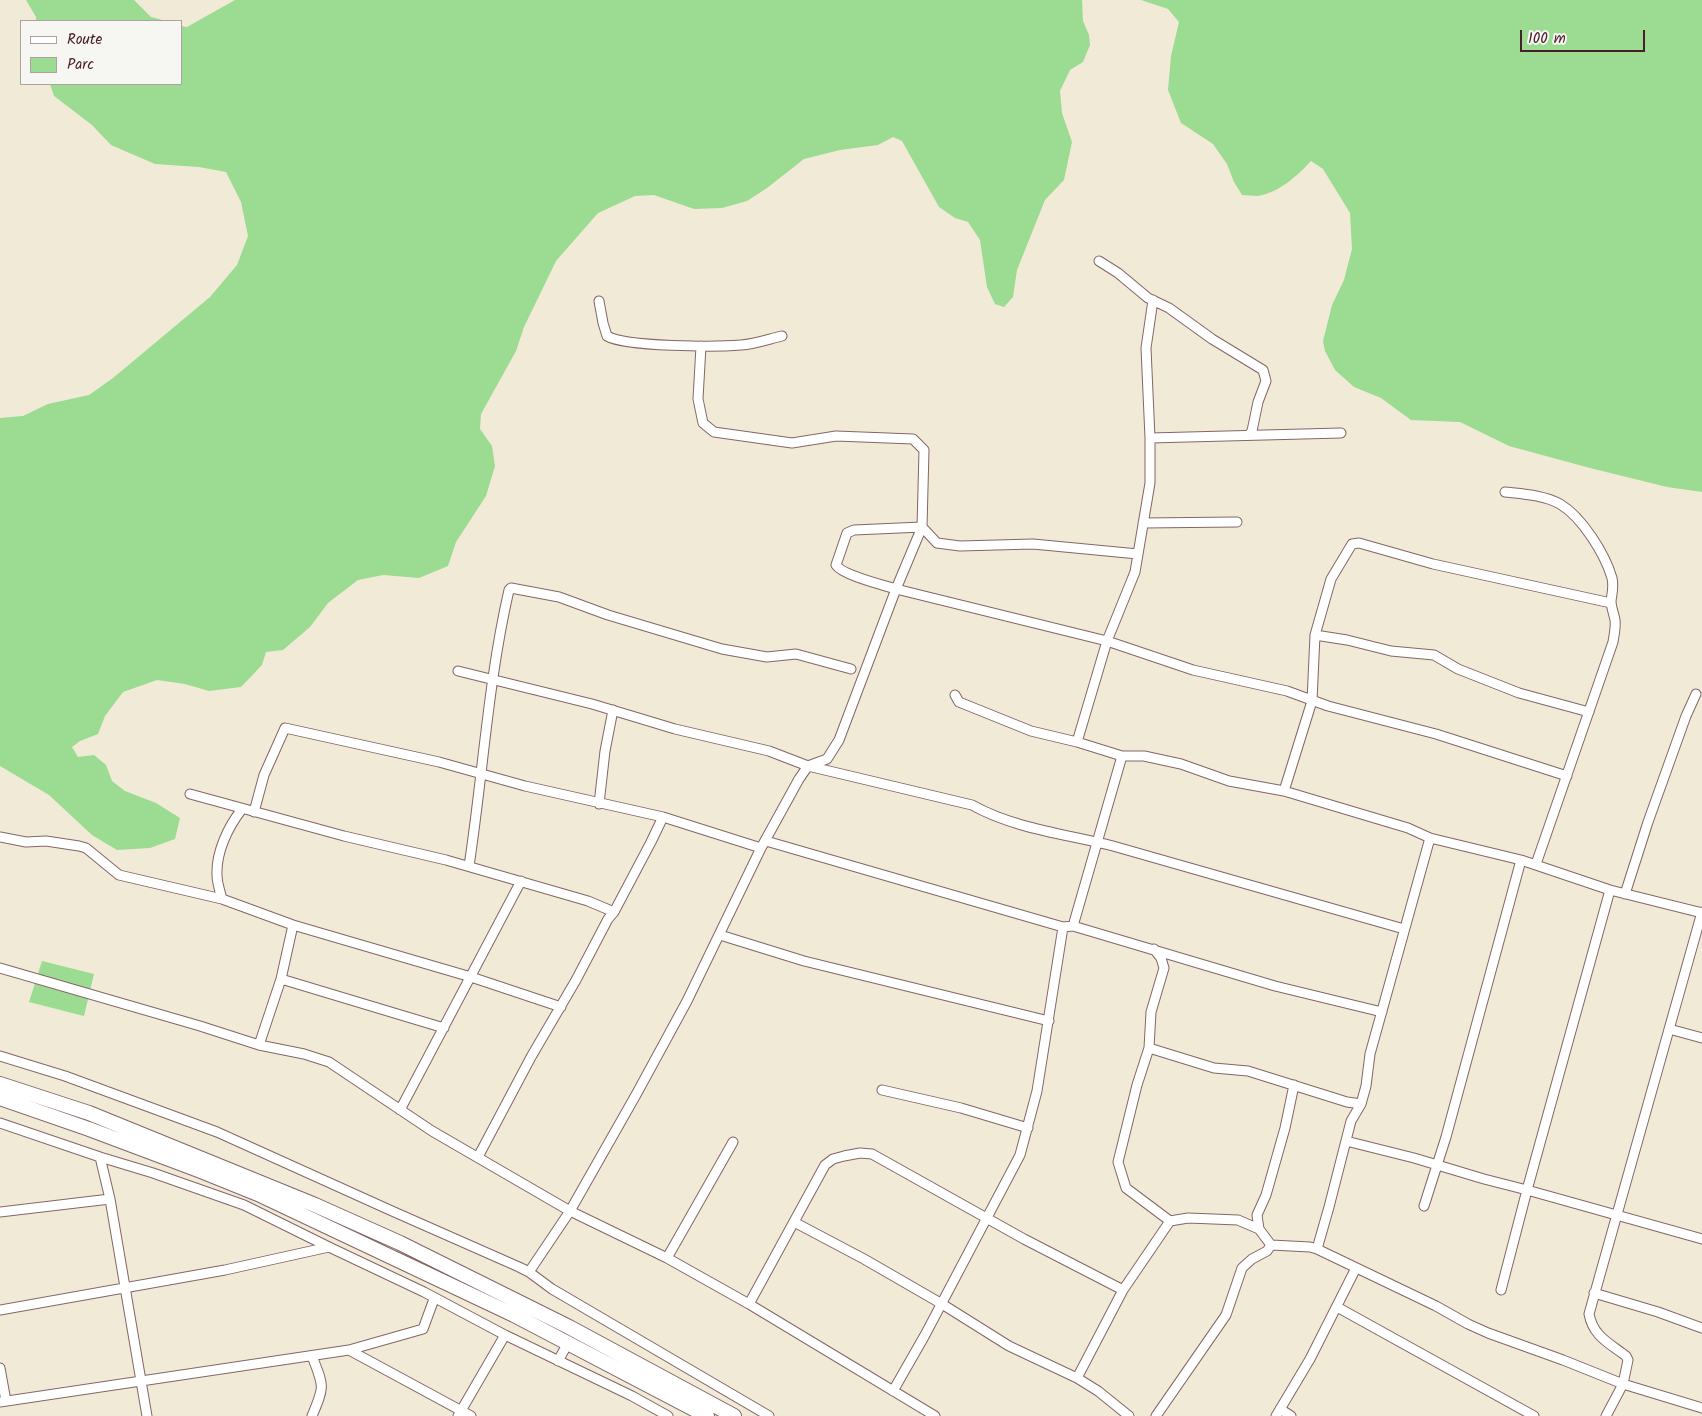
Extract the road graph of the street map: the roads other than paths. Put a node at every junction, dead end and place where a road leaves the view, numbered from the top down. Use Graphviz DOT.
graph roads {
  1 [pos="1099,261"];
  2 [pos="1153,300"];
  3 [pos="599,301"];
  4 [pos="782,336"];
  5 [pos="701,346"];
  6 [pos="1341,433"];
  7 [pos="1249,436"];
  8 [pos="1150,438"];
  9 [pos="1505,492"];
  10 [pos="1237,522"];
  11 [pos="1143,523"];
  12 [pos="922,527"];
  13 [pos="1138,554"];
  14 [pos="896,589"];
  15 [pos="1611,603"];
  16 [pos="1316,635"];
  17 [pos="1107,641"];
  18 [pos="851,669"];
  19 [pos="458,671"];
  20 [pos="493,679"];
  21 [pos="1696,694"];
  22 [pos="955,695"];
  23 [pos="1312,701"];
  24 [pos="613,710"];
  25 [pos="1589,712"];
  26 [pos="1077,742"];
  27 [pos="1122,756"];
  28 [pos="808,766"];
  29 [pos="482,773"];
  30 [pos="1567,776"];
  31 [pos="1284,790"];
  32 [pos="190,794"];
  33 [pos="599,804"];
  34 [pos="242,809"];
  35 [pos="254,812"];
  36 [pos="663,817"];
  37 [pos="0,837"];
  38 [pos="1430,838"];
  39 [pos="1097,842"];
  40 [pos="764,844"];
  41 [pos="1521,860"];
  42 [pos="1536,864"];
  43 [pos="470,866"];
  44 [pos="521,881"];
  45 [pos="1610,890"];
  46 [pos="1625,894"];
  47 [pos="222,899"];
  48 [pos="614,912"];
  49 [pos="1702,913"];
  50 [pos="293,925"];
  51 [pos="1073,926"];
  52 [pos="1063,927"];
  53 [pos="1404,929"];
  54 [pos="720,935"];
  55 [pos="1154,949"];
  56 [pos="0,968"];
  57 [pos="471,976"];
  58 [pos="281,978"];
  59 [pos="561,1007"];
  60 [pos="1382,1012"];
  61 [pos="1049,1021"];
  62 [pos="444,1028"];
  63 [pos="1669,1028"];
  64 [pos="1702,1038"];
  65 [pos="259,1045"];
  66 [pos="1149,1048"];
  67 [pos="0,1056"];
  68 [pos="0,1084"];
  69 [pos="1294,1086"];
  70 [pos="882,1090"];
  71 [pos="0,1098"];
  72 [pos="1361,1104"];
  73 [pos="400,1110"];
  74 [pos="0,1123"];
  75 [pos="1028,1128"];
  76 [pos="1346,1141"];
  77 [pos="733,1142"];
  78 [pos="100,1157"];
  79 [pos="478,1157"];
  80 [pos="1438,1165"];
  81 [pos="1527,1190"];
  82 [pos="110,1198"];
  83 [pos="1424,1206"];
  84 [pos="570,1211"];
  85 [pos="0,1212"];
  86 [pos="1616,1215"];
  87 [pos="987,1218"];
  88 [pos="1170,1221"];
  89 [pos="794,1222"];
  90 [pos="1259,1229"];
  91 [pos="1702,1239"];
  92 [pos="1271,1245"];
  93 [pos="329,1248"];
  94 [pos="1317,1249"];
  95 [pos="667,1258"];
  96 [pos="1356,1268"];
  97 [pos="529,1272"];
  98 [pos="126,1288"];
  99 [pos="1123,1290"];
  100 [pos="1501,1290"];
  101 [pos="1594,1293"];
  102 [pos="434,1299"];
  103 [pos="749,1304"];
  104 [pos="942,1304"];
  105 [pos="1336,1307"];
  106 [pos="0,1310"];
  107 [pos="1702,1328"];
  108 [pos="505,1335"];
  109 [pos="568,1343"];
  110 [pos="349,1350"];
  111 [pos="312,1356"];
  112 [pos="558,1361"];
  113 [pos="0,1368"];
  114 [pos="1077,1378"];
  115 [pos="142,1380"];
  116 [pos="1623,1384"];
  117 [pos="893,1391"];
  118 [pos="3,1402"];
  119 [pos="1702,1408"];
  120 [pos="460,1413"];
  121 [pos="1278,1413"];
  122 [pos="147,1416"];
  123 [pos="312,1416"];
  124 [pos="471,1416"];
  125 [pos="668,1416"];
  126 [pos="707,1416"];
  127 [pos="734,1416"];
  128 [pos="769,1416"];
  129 [pos="935,1416"];
  130 [pos="1129,1416"];
  131 [pos="1156,1416"];
  132 [pos="1291,1416"];
  133 [pos="1534,1416"];
  134 [pos="1606,1416"];
  1 -- 2 [label="street"];
  2 -- 7 [label="street"];
  2 -- 8 [label="street"];
  3 -- 5 [label="street"];
  4 -- 5 [label="street"];
  5 -- 12 [label="street"];
  6 -- 7 [label="street"];
  7 -- 8 [label="street"];
  8 -- 11 [label="street"];
  9 -- 15 [label="street"];
  10 -- 11 [label="street"];
  11 -- 13 [label="street"];
  12 -- 13 [label="street"];
  12 -- 14 [label="street"];
  12 -- 14 [label="street"];
  13 -- 17 [label="street"];
  14 -- 17 [label="street"];
  14 -- 28 [label="street"];
  15 -- 16 [label="street"];
  15 -- 25 [label="street"];
  16 -- 23 [label="street"];
  16 -- 25 [label="street"];
  17 -- 23 [label="street"];
  17 -- 26 [label="street"];
  18 -- 20 [label="street"];
  19 -- 20 [label="street"];
  20 -- 24 [label="street"];
  20 -- 29 [label="street"];
  21 -- 46 [label="street"];
  22 -- 26 [label="street"];
  23 -- 30 [label="street"];
  23 -- 31 [label="street"];
  24 -- 28 [label="street"];
  24 -- 33 [label="street"];
  25 -- 30 [label="street"];
  26 -- 27 [label="street"];
  27 -- 31 [label="street"];
  27 -- 39 [label="street"];
  28 -- 39 [label="street"];
  28 -- 40 [label="street"];
  29 -- 33 [label="street"];
  29 -- 35 [label="street"];
  29 -- 43 [label="street"];
  30 -- 42 [label="street"];
  31 -- 38 [label="street"];
  32 -- 34 [label="street"];
  33 -- 36 [label="street"];
  34 -- 35 [label="street"];
  34 -- 47 [label="street"];
  35 -- 43 [label="street"];
  36 -- 40 [label="street"];
  36 -- 48 [label="street"];
  37 -- 47 [label="street"];
  38 -- 41 [label="street"];
  38 -- 53 [label="street"];
  39 -- 51 [label="street"];
  39 -- 53 [label="street"];
  40 -- 52 [label="street"];
  40 -- 54 [label="street"];
  41 -- 42 [label="street"];
  41 -- 80 [label="street"];
  42 -- 45 [label="street"];
  43 -- 44 [label="street"];
  44 -- 48 [label="street"];
  44 -- 57 [label="street"];
  45 -- 46 [label="street"];
  45 -- 81 [label="street"];
  46 -- 49 [label="street"];
  47 -- 50 [label="street"];
  48 -- 59 [label="street"];
  49 -- 63 [label="street"];
  50 -- 57 [label="street"];
  50 -- 58 [label="street"];
  51 -- 52 [label="street"];
  51 -- 55 [label="street"];
  52 -- 61 [label="street"];
  53 -- 60 [label="street"];
  54 -- 61 [label="street"];
  54 -- 84 [label="street"];
  55 -- 60 [label="street"];
  55 -- 66 [label="street"];
  56 -- 65 [label="street"];
  57 -- 59 [label="street"];
  57 -- 62 [label="street"];
  58 -- 62 [label="street"];
  58 -- 65 [label="street"];
  59 -- 79 [label="street"];
  60 -- 72 [label="street"];
  61 -- 75 [label="street"];
  62 -- 73 [label="street"];
  63 -- 64 [label="street"];
  63 -- 86 [label="street"];
  65 -- 73 [label="street"];
  66 -- 69 [label="street"];
  66 -- 88 [label="street"];
  67 -- 97 [label="street"];
  68 -- 127 [label="main road"];
  69 -- 72 [label="street"];
  69 -- 90 [label="street"];
  70 -- 75 [label="street"];
  71 -- 109 [label="main road"];
  72 -- 76 [label="street"];
  73 -- 79 [label="street"];
  74 -- 78 [label="street"];
  75 -- 87 [label="street"];
  76 -- 80 [label="street"];
  76 -- 94 [label="street"];
  77 -- 95 [label="street"];
  78 -- 82 [label="street"];
  78 -- 93 [label="street"];
  79 -- 84 [label="street"];
  80 -- 81 [label="street"];
  80 -- 83 [label="street"];
  81 -- 86 [label="street"];
  81 -- 100 [label="street"];
  82 -- 85 [label="street"];
  82 -- 98 [label="street"];
  84 -- 95 [label="street"];
  84 -- 97 [label="street"];
  86 -- 91 [label="street"];
  86 -- 101 [label="street"];
  87 -- 89 [label="street"];
  87 -- 99 [label="street"];
  87 -- 104 [label="street"];
  88 -- 90 [label="street"];
  88 -- 99 [label="street"];
  89 -- 103 [label="street"];
  89 -- 104 [label="street"];
  90 -- 92 [label="street"];
  92 -- 94 [label="street"];
  92 -- 131 [label="street"];
  93 -- 98 [label="street"];
  93 -- 102 [label="street"];
  94 -- 96 [label="street"];
  95 -- 103 [label="street"];
  96 -- 105 [label="street"];
  96 -- 116 [label="street"];
  97 -- 128 [label="street"];
  98 -- 106 [label="street"];
  98 -- 115 [label="street"];
  99 -- 114 [label="street"];
  101 -- 107 [label="street"];
  101 -- 116 [label="street"];
  102 -- 108 [label="street"];
  102 -- 110 [label="street"];
  103 -- 117 [label="street"];
  104 -- 114 [label="street"];
  104 -- 117 [label="street"];
  105 -- 121 [label="street"];
  105 -- 133 [label="street"];
  108 -- 112 [label="street"];
  108 -- 120 [label="street"];
  109 -- 112 [label="street"];
  109 -- 126 [label="main road"];
  110 -- 111 [label="street"];
  110 -- 120 [label="street"];
  111 -- 115 [label="street"];
  111 -- 123 [label="street"];
  112 -- 125 [label="street"];
  113 -- 118 [label="street"];
  114 -- 130 [label="street"];
  115 -- 118 [label="street"];
  115 -- 122 [label="street"];
  116 -- 119 [label="street"];
  116 -- 134 [label="street"];
  117 -- 129 [label="street"];
  120 -- 124 [label="street"];
  121 -- 132 [label="street"];
}
